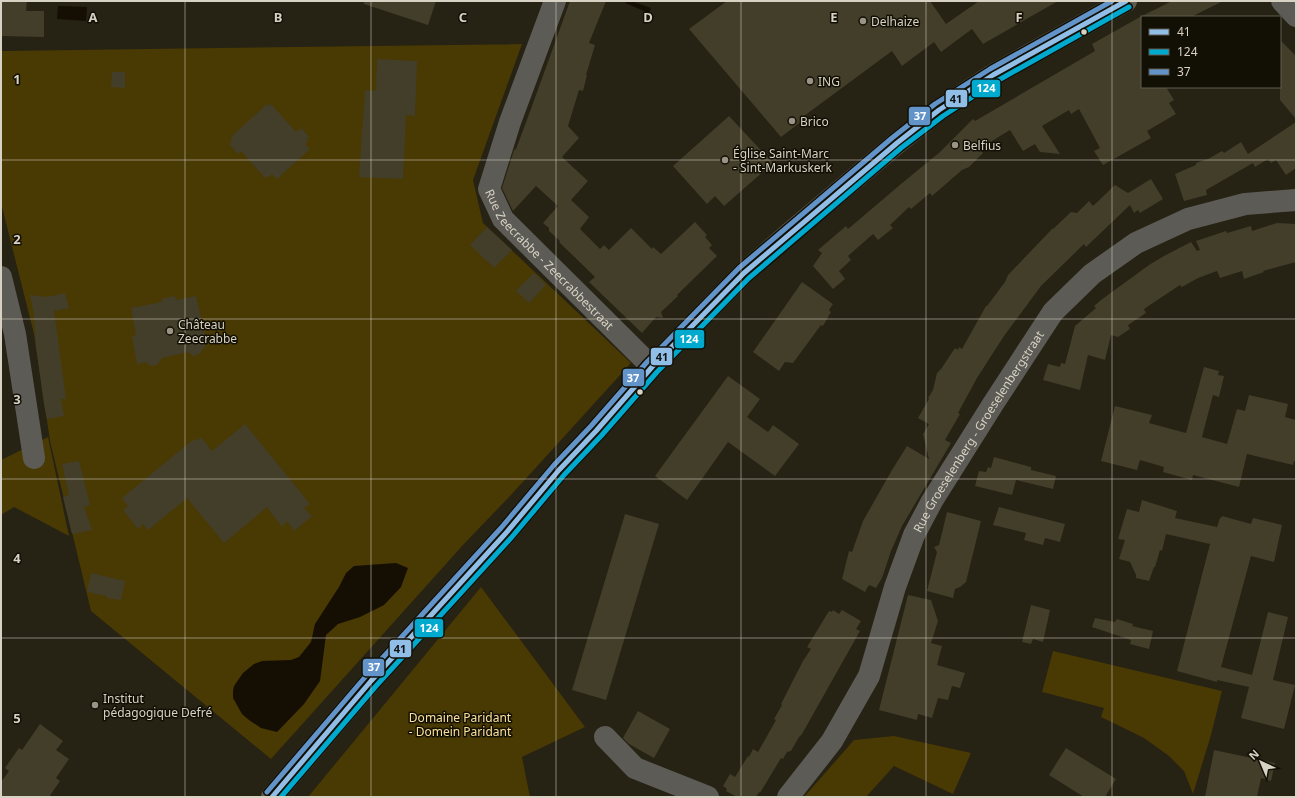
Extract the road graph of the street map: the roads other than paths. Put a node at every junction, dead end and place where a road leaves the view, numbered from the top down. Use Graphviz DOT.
graph roads {
  1 [pos="555,1"];
  2 [pos="1126,1"];
  3 [pos="1282,1"];
  4 [pos="1296,16"];
  5 [pos="1296,200"];
  6 [pos="1,277"];
  7 [pos="652,367"];
  8 [pos="34,458"];
  9 [pos="605,737"];
  10 [pos="272,797"];
  11 [pos="708,797"];
  12 [pos="788,797"];
  1 -- 7 [label="street, Rue Zeecrabbe - Zeecrabbestraat"];
  2 -- 7 [label="main road"];
  3 -- 4 [label="street"];
  5 -- 12 [label="street, Rue Groeselenberg - Groeselenbergstraat"];
  6 -- 8 [label="street"];
  7 -- 10 [label="main road"];
  9 -- 11 [label="street"];
}
